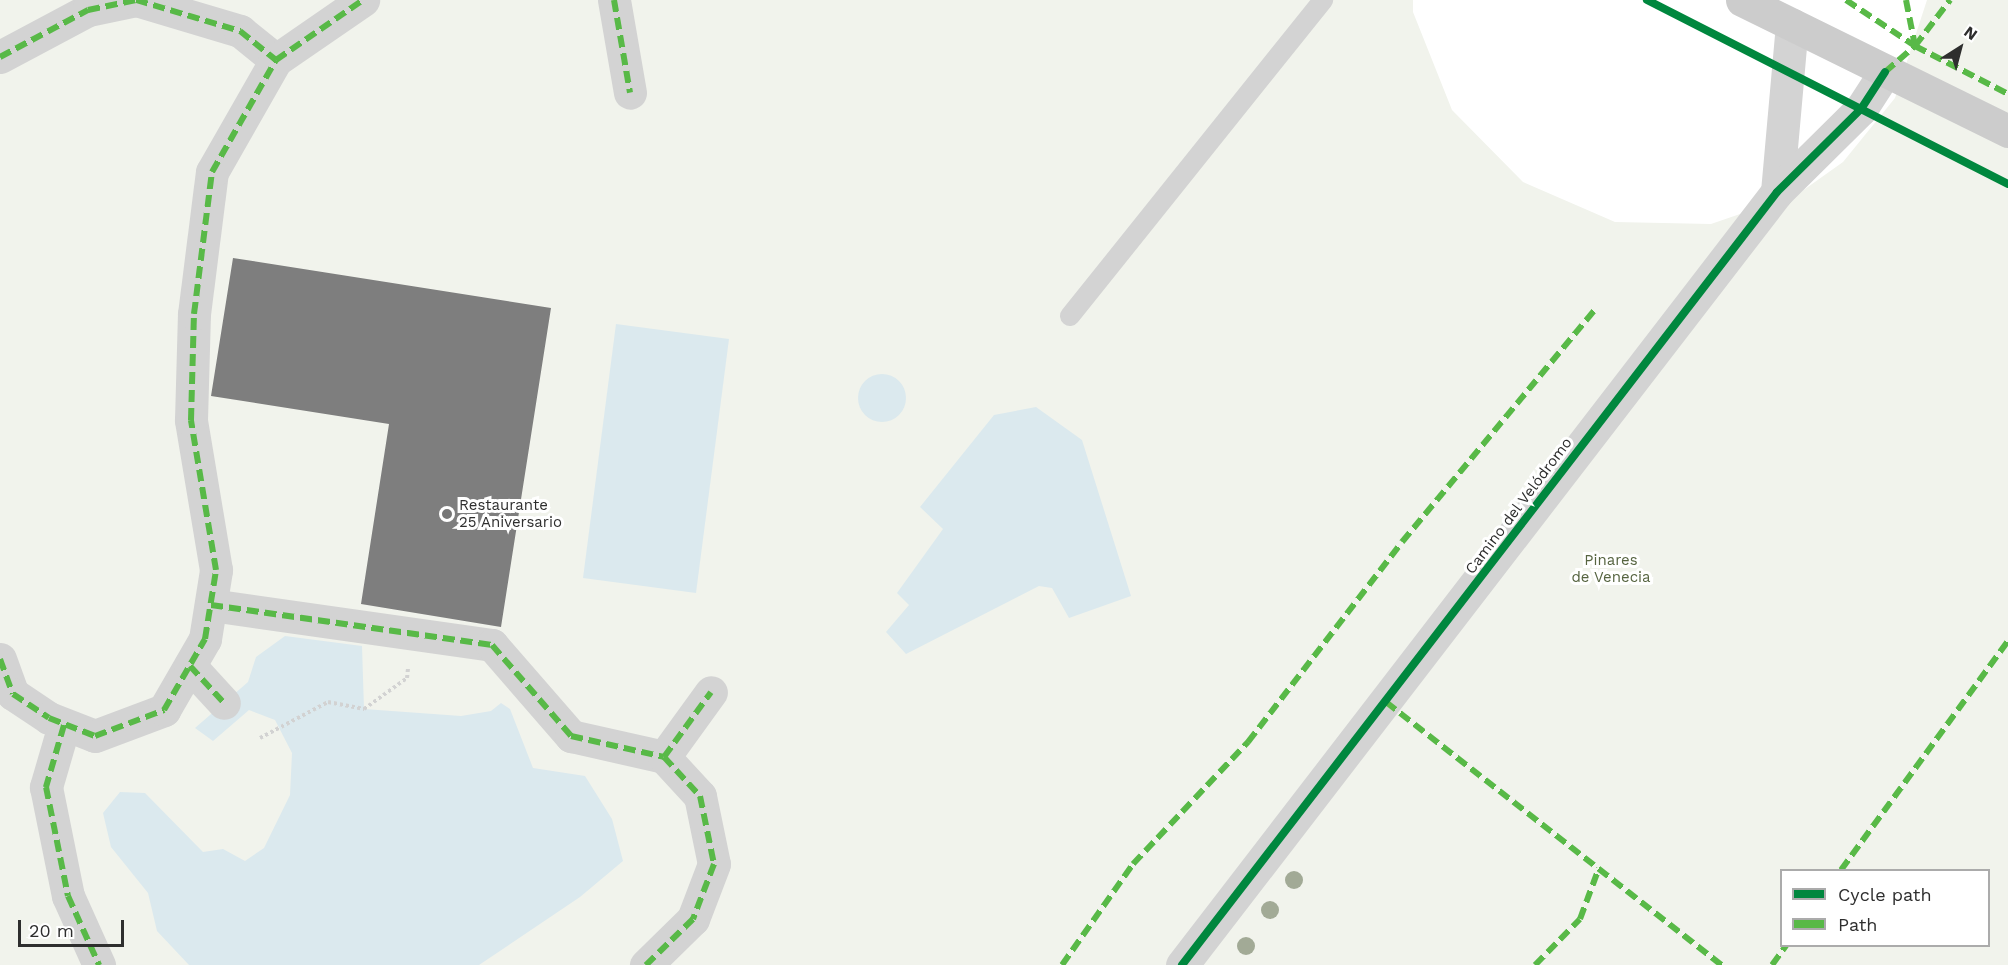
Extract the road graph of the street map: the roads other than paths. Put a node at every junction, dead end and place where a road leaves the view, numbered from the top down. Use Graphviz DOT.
graph roads {
  1 [pos="363,0"];
  2 [pos="614,0"];
  3 [pos="1323,0"];
  4 [pos="1742,0"];
  5 [pos="1792,25"];
  6 [pos="0,57"];
  7 [pos="276,60"];
  8 [pos="1885,72"];
  9 [pos="630,93"];
  10 [pos="2008,131"];
  11 [pos="1777,192"];
  12 [pos="1070,316"];
  13 [pos="211,605"];
  14 [pos="0,659"];
  15 [pos="190,666"];
  16 [pos="711,692"];
  17 [pos="224,703"];
  18 [pos="64,725"];
  19 [pos="664,757"];
  20 [pos="99,965"];
  21 [pos="646,965"];
  22 [pos="1182,965"];
  1 -- 7 [label="street"];
  2 -- 9 [label="street"];
  3 -- 12 [label="lane"];
  4 -- 5 [label="street"];
  5 -- 8 [label="street"];
  5 -- 11 [label="street"];
  6 -- 7 [label="street"];
  7 -- 13 [label="street"];
  8 -- 10 [label="street"];
  8 -- 11 [label="street, Camino del Velódromo"];
  11 -- 22 [label="street, Camino del Velódromo"];
  13 -- 15 [label="street"];
  13 -- 19 [label="street"];
  14 -- 18 [label="street"];
  15 -- 17 [label="street"];
  15 -- 18 [label="street"];
  16 -- 19 [label="street"];
  18 -- 20 [label="street"];
  19 -- 21 [label="street"];
}
